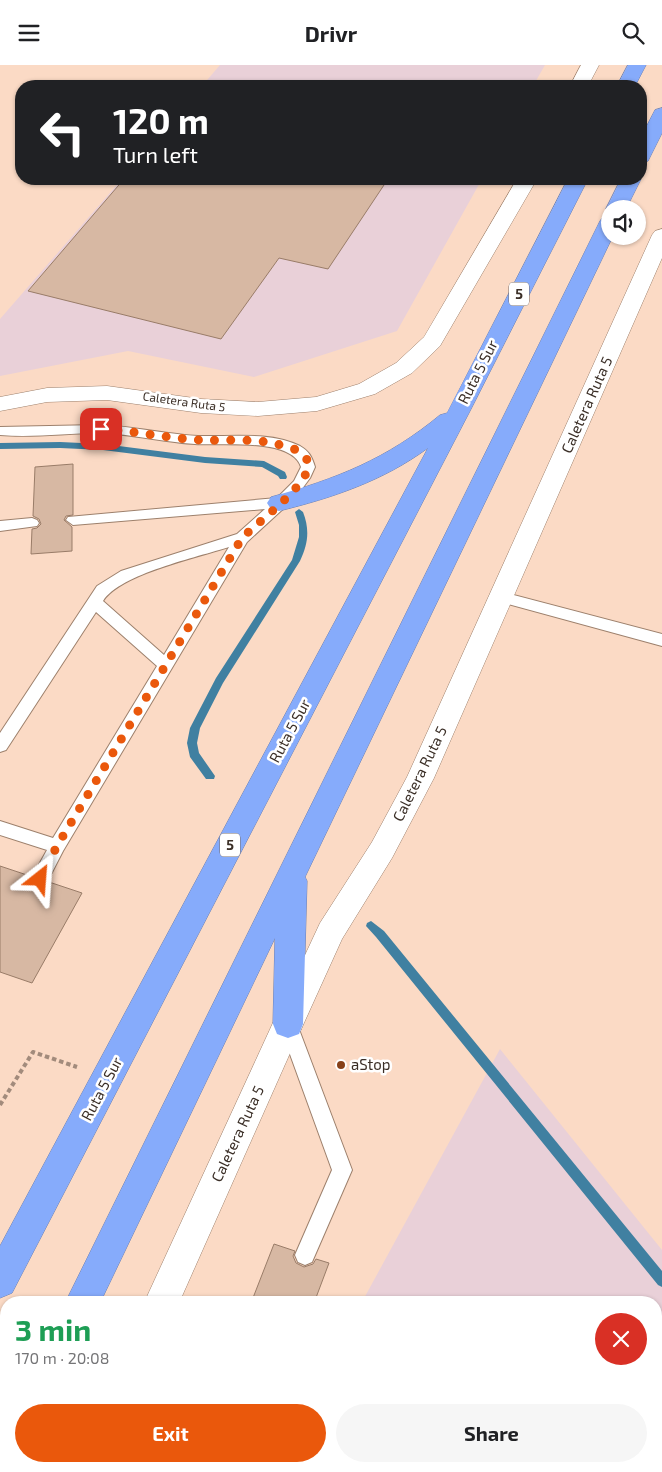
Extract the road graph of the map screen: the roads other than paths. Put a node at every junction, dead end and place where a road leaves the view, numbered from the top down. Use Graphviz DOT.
graph roads {
  1 [pos="590,65"];
  2 [pos="637,65"];
  3 [pos="582,80"];
  4 [pos="629,80"];
  5 [pos="662,115"];
  6 [pos="647,145"];
  7 [pos="524,185"];
  8 [pos="575,185"];
  9 [pos="628,185"];
  10 [pos="620,200"];
  11 [pos="662,235"];
  12 [pos="601,239"];
  13 [pos="0,404"];
  14 [pos="460,409"];
  15 [pos="0,431"];
  16 [pos="279,503"];
  17 [pos="72,520"];
  18 [pos="32,523"];
  19 [pos="0,526"];
  20 [pos="242,538"];
  21 [pos="502,597"];
  22 [pos="94,602"];
  23 [pos="662,640"];
  24 [pos="167,666"];
  25 [pos="0,746"];
  26 [pos="0,827"];
  27 [pos="57,846"];
  28 [pos="292,872"];
  29 [pos="40,879"];
  30 [pos="288,1024"];
  31 [pos="305,1255"];
  32 [pos="0,1281"];
  33 [pos="85,1296"];
  34 [pos="163,1296"];
  1 -- 3 [label="street"];
  2 -- 4 [label="highway"];
  5 -- 6 [label="highway"];
  7 -- 13 [label="street, Caletera Ruta 5"];
  8 -- 14 [label="highway, Ruta 5 Sur / 5"];
  9 -- 10 [label="highway"];
  11 -- 21 [label="street, Caletera Ruta 5"];
  12 -- 28 [label="highway"];
  14 -- 16 [label="highway"];
  14 -- 32 [label="highway, Ruta 5 Sur / 5"];
  15 -- 16 [label="lane"];
  16 -- 17 [label="lane"];
  16 -- 20 [label="lane"];
  18 -- 19 [label="lane"];
  20 -- 22 [label="lane"];
  20 -- 24 [label="lane"];
  21 -- 23 [label="lane"];
  21 -- 30 [label="street, Caletera Ruta 5"];
  22 -- 24 [label="lane"];
  22 -- 25 [label="lane"];
  24 -- 27 [label="lane"];
  26 -- 27 [label="lane"];
  27 -- 29 [label="lane"];
  28 -- 30 [label="highway"];
  28 -- 33 [label="highway"];
  30 -- 31 [label="lane"];
  30 -- 34 [label="street, Caletera Ruta 5"];
}
